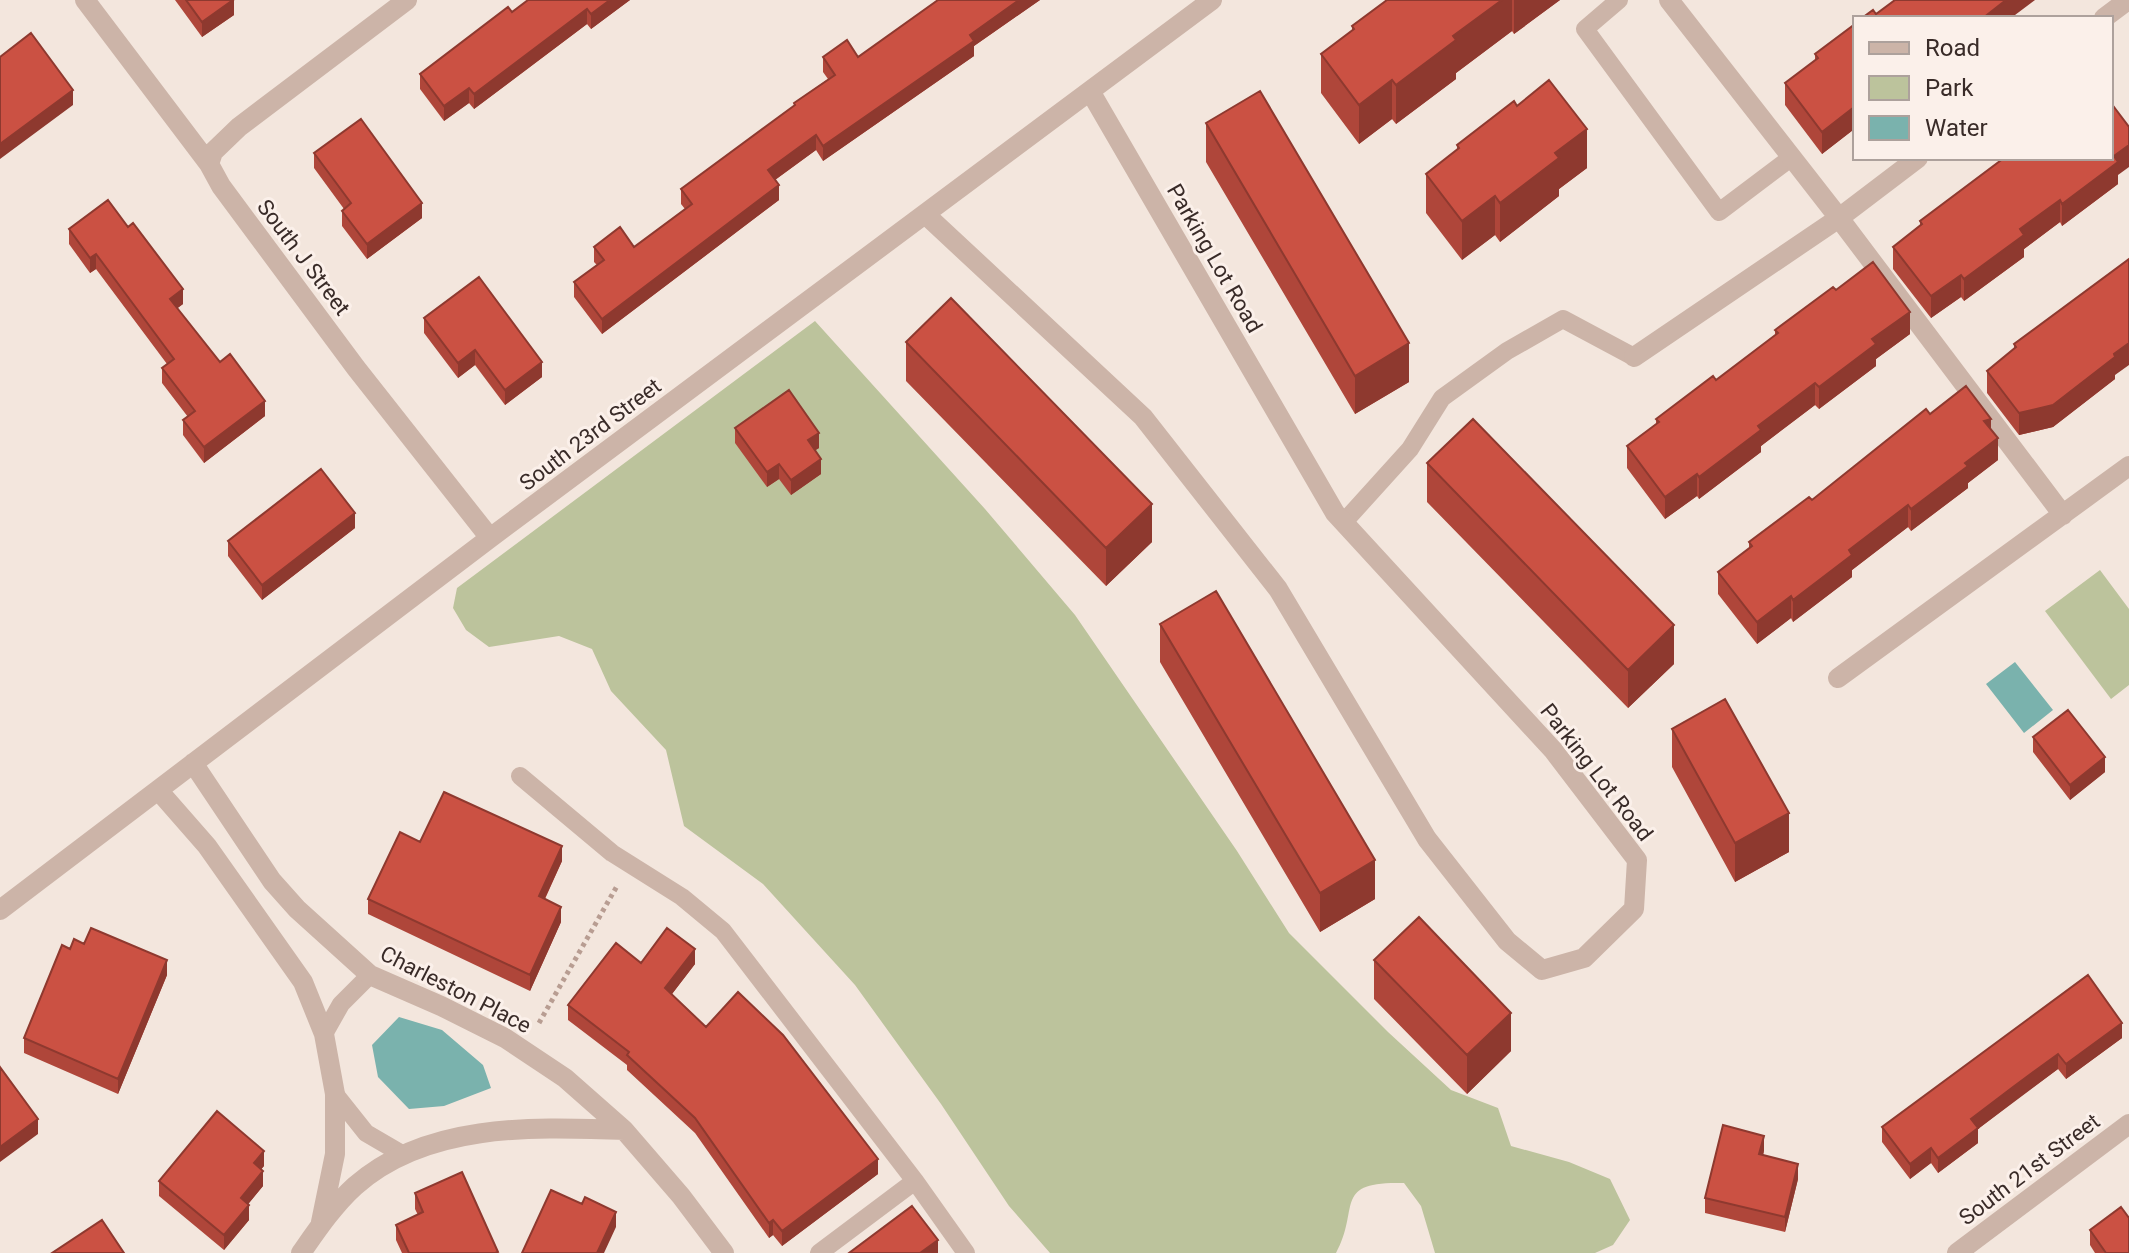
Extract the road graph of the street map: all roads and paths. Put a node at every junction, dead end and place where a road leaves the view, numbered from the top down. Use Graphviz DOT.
graph roads {
  1 [pos="85,0"];
  2 [pos="407,0"];
  3 [pos="1212,0"];
  4 [pos="1619,0"];
  5 [pos="1669,0"];
  6 [pos="2128,0"];
  7 [pos="2107,16"];
  8 [pos="1090,91"];
  9 [pos="1792,157"];
  10 [pos="1915,160"];
  11 [pos="209,164"];
  12 [pos="925,214"];
  13 [pos="1839,218"];
  14 [pos="1634,357"];
  15 [pos="2129,466"];
  16 [pos="2063,515"];
  17 [pos="1344,522"];
  18 [pos="490,538"];
  19 [pos="1838,678"];
  20 [pos="193,763"];
  21 [pos="520,776"];
  22 [pos="158,790"];
  23 [pos="629,865"];
  24 [pos="0,910"];
  25 [pos="370,975"];
  26 [pos="539,1023"];
  27 [pos="324,1034"];
  28 [pos="335,1094"];
  29 [pos="2129,1124"];
  30 [pos="624,1130"];
  31 [pos="402,1154"];
  32 [pos="915,1181"];
  33 [pos="320,1226"];
  34 [pos="301,1253"];
  35 [pos="724,1253"];
  36 [pos="819,1253"];
  37 [pos="966,1253"];
  38 [pos="1957,1253"];
  1 -- 11 [label="street, South J Street"];
  2 -- 11 [label="street"];
  3 -- 8 [label="street, South 23rd Street"];
  4 -- 9 [label="lane"];
  5 -- 9 [label="street"];
  6 -- 7 [label="street"];
  8 -- 12 [label="street, South 23rd Street"];
  8 -- 17 [label="street, Parking Lot Road"];
  9 -- 13 [label="street"];
  10 -- 13 [label="street"];
  11 -- 18 [label="street, South J Street"];
  12 -- 17 [label="street, Parking Lot Road"];
  12 -- 18 [label="street, South 23rd Street"];
  13 -- 14 [label="street"];
  13 -- 16 [label="street"];
  14 -- 17 [label="lane"];
  15 -- 16 [label="street"];
  16 -- 19 [label="street"];
  18 -- 20 [label="street, South 23rd Street"];
  20 -- 22 [label="street, South 23rd Street"];
  20 -- 25 [label="street, Charleston Place"];
  21 -- 23 [label="lane"];
  22 -- 24 [label="street, South 23rd Street"];
  22 -- 27 [label="street"];
  23 -- 26 [label="path"];
  23 -- 32 [label="lane"];
  25 -- 27 [label="lane"];
  25 -- 30 [label="street, Charleston Place"];
  27 -- 28 [label="street"];
  28 -- 31 [label="lane"];
  28 -- 33 [label="street"];
  29 -- 38 [label="street, South 21st Street"];
  30 -- 31 [label="street"];
  30 -- 35 [label="street, Charleston Place"];
  31 -- 33 [label="street"];
  32 -- 36 [label="lane"];
  32 -- 37 [label="lane"];
  33 -- 34 [label="street"];
}
